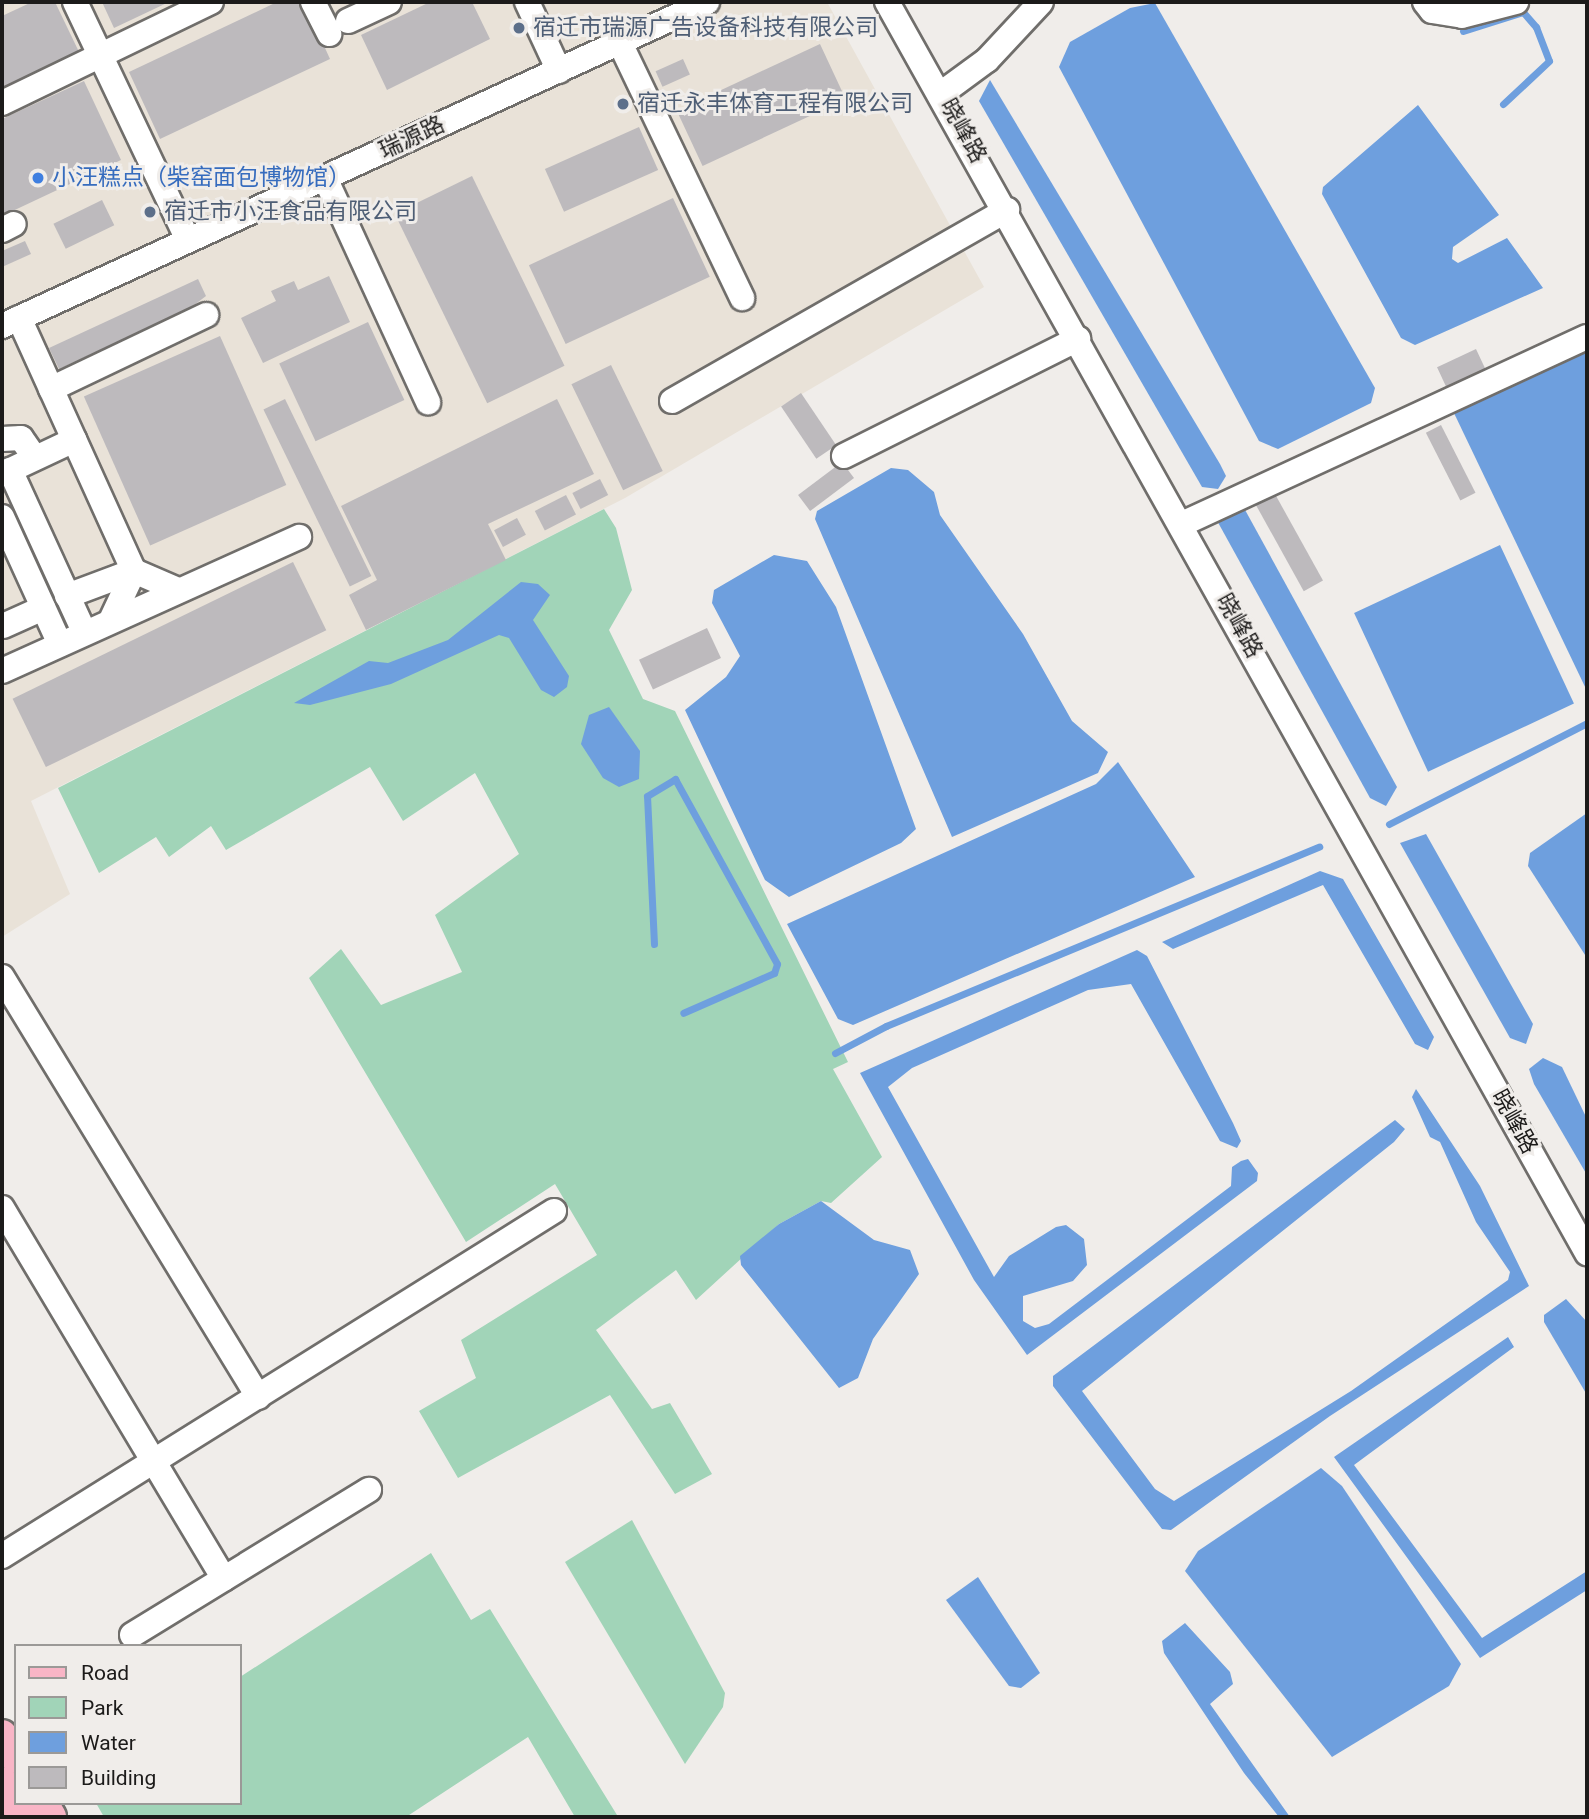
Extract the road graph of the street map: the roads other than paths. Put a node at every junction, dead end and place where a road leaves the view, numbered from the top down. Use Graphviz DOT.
graph roads {
  1 [pos="75,2"];
  2 [pos="211,2"];
  3 [pos="313,2"];
  4 [pos="389,2"];
  5 [pos="527,2"];
  6 [pos="707,2"];
  7 [pos="887,2"];
  8 [pos="1041,2"];
  9 [pos="1426,2"];
  10 [pos="1516,2"];
  11 [pos="620,43"];
  12 [pos="100,55"];
  13 [pos="559,71"];
  14 [pos="942,93"];
  15 [pos="2,103"];
  16 [pos="325,178"];
  17 [pos="1007,210"];
  18 [pos="188,240"];
  19 [pos="742,298"];
  20 [pos="206,315"];
  21 [pos="10,322"];
  22 [pos="1587,337"];
  23 [pos="1078,339"];
  24 [pos="51,389"];
  25 [pos="672,401"];
  26 [pos="428,402"];
  27 [pos="2,439"];
  28 [pos="74,440"];
  29 [pos="844,456"];
  30 [pos="35,458"];
  31 [pos="6,472"];
  32 [pos="2,517"];
  33 [pos="1182,524"];
  34 [pos="299,537"];
  35 [pos="134,571"];
  36 [pos="178,590"];
  37 [pos="68,596"];
  38 [pos="43,608"];
  39 [pos="111,620"];
  40 [pos="2,625"];
  41 [pos="84,632"];
  42 [pos="60,644"];
  43 [pos="11,667"];
  44 [pos="2,977"];
  45 [pos="2,1208"];
  46 [pos="554,1211"];
  47 [pos="1587,1252"];
  48 [pos="258,1397"];
  49 [pos="153,1463"];
  50 [pos="369,1490"];
  51 [pos="2,1556"];
  52 [pos="224,1579"];
  53 [pos="132,1635"];
  54 [pos="2,1735"];
  55 [pos="14,1755"];
  56 [pos="2,1782"];
  57 [pos="14,1802"];
  1 -- 12 [label="street"];
  2 -- 12 [label="street"];
  3 -- 4 [label="street"];
  5 -- 13 [label="street"];
  6 -- 11 [label="street, 瑞源路"];
  7 -- 14 [label="street, 晓峰路"];
  8 -- 14 [label="street"];
  9 -- 10 [label="street"];
  11 -- 13 [label="street, 瑞源路"];
  11 -- 19 [label="street"];
  12 -- 15 [label="street"];
  12 -- 18 [label="street"];
  13 -- 16 [label="street, 瑞源路"];
  14 -- 17 [label="street, 晓峰路"];
  16 -- 18 [label="street, 瑞源路"];
  16 -- 26 [label="street"];
  17 -- 23 [label="street, 晓峰路"];
  17 -- 25 [label="street"];
  18 -- 21 [label="street, 瑞源路"];
  20 -- 24 [label="street"];
  21 -- 24 [label="street"];
  22 -- 33 [label="street"];
  23 -- 29 [label="street"];
  23 -- 33 [label="street, 晓峰路"];
  24 -- 28 [label="street"];
  27 -- 30 [label="street"];
  28 -- 30 [label="street"];
  28 -- 35 [label="street"];
  30 -- 31 [label="street"];
  31 -- 37 [label="street"];
  32 -- 38 [label="street"];
  33 -- 47 [label="street, 晓峰路"];
  34 -- 36 [label="street"];
  35 -- 36 [label="street"];
  35 -- 37 [label="street"];
  35 -- 39 [label="street"];
  36 -- 39 [label="street"];
  37 -- 41 [label="street"];
  38 -- 40 [label="street"];
  38 -- 42 [label="street"];
  39 -- 41 [label="street"];
  40 -- 43 [label="street"];
  41 -- 42 [label="street"];
  42 -- 43 [label="street"];
  44 -- 48 [label="street"];
  45 -- 49 [label="street"];
  46 -- 48 [label="street"];
  48 -- 49 [label="street"];
  49 -- 51 [label="street"];
  49 -- 52 [label="street"];
  50 -- 52 [label="street"];
  52 -- 53 [label="street"];
  54 -- 55 [label="main road"];
  56 -- 57 [label="main road"];
}
